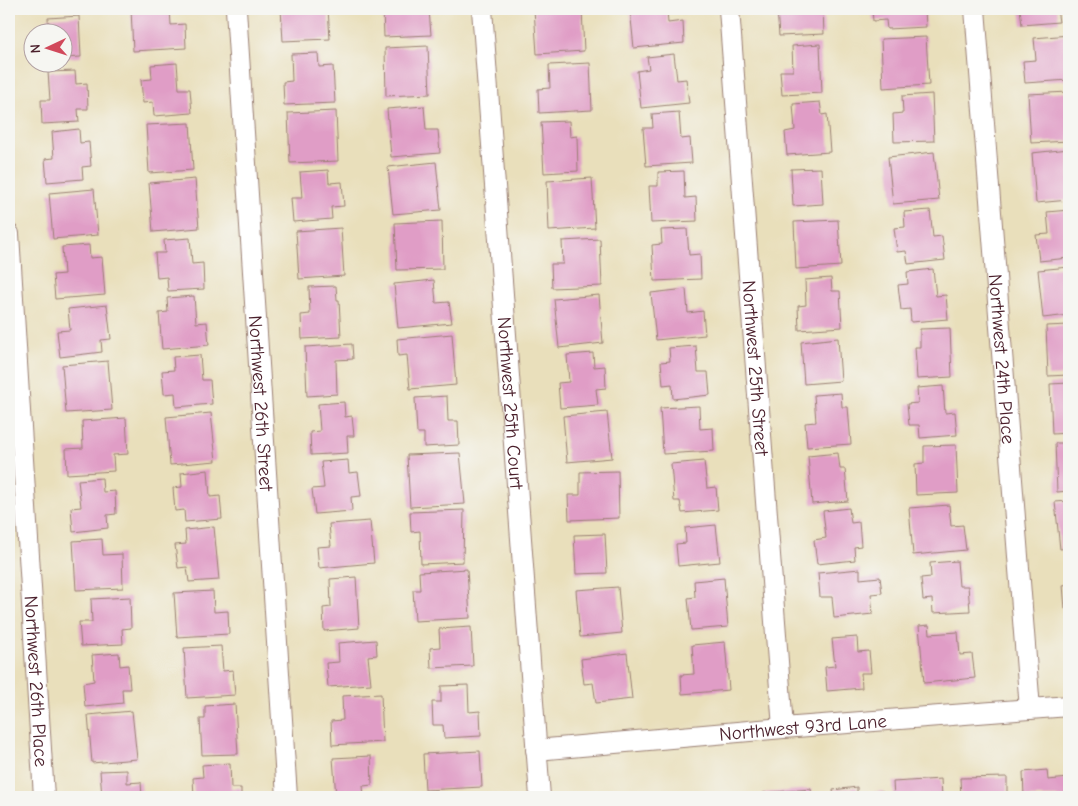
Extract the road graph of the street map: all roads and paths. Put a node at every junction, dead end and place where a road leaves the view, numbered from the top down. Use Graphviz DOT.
graph roads {
  1 [pos="236,9"];
  2 [pos="482,9"];
  3 [pos="729,9"];
  4 [pos="975,9"];
  5 [pos="9,234"];
  6 [pos="1069,706"];
  7 [pos="1030,709"];
  8 [pos="783,728"];
  9 [pos="536,750"];
  10 [pos="44,797"];
  11 [pos="287,797"];
  12 [pos="540,797"];
  1 -- 11 [label="street, Northwest 26th Street"];
  2 -- 9 [label="street, Northwest 25th Court"];
  3 -- 8 [label="street, Northwest 25th Street"];
  4 -- 7 [label="street, Northwest 24th Place"];
  5 -- 10 [label="street, Northwest 26th Place"];
  6 -- 7 [label="street, Northwest 93rd Lane"];
  7 -- 8 [label="street, Northwest 93rd Lane"];
  8 -- 9 [label="street, Northwest 93rd Lane"];
  9 -- 12 [label="street, Northwest 25th Court"];
}
